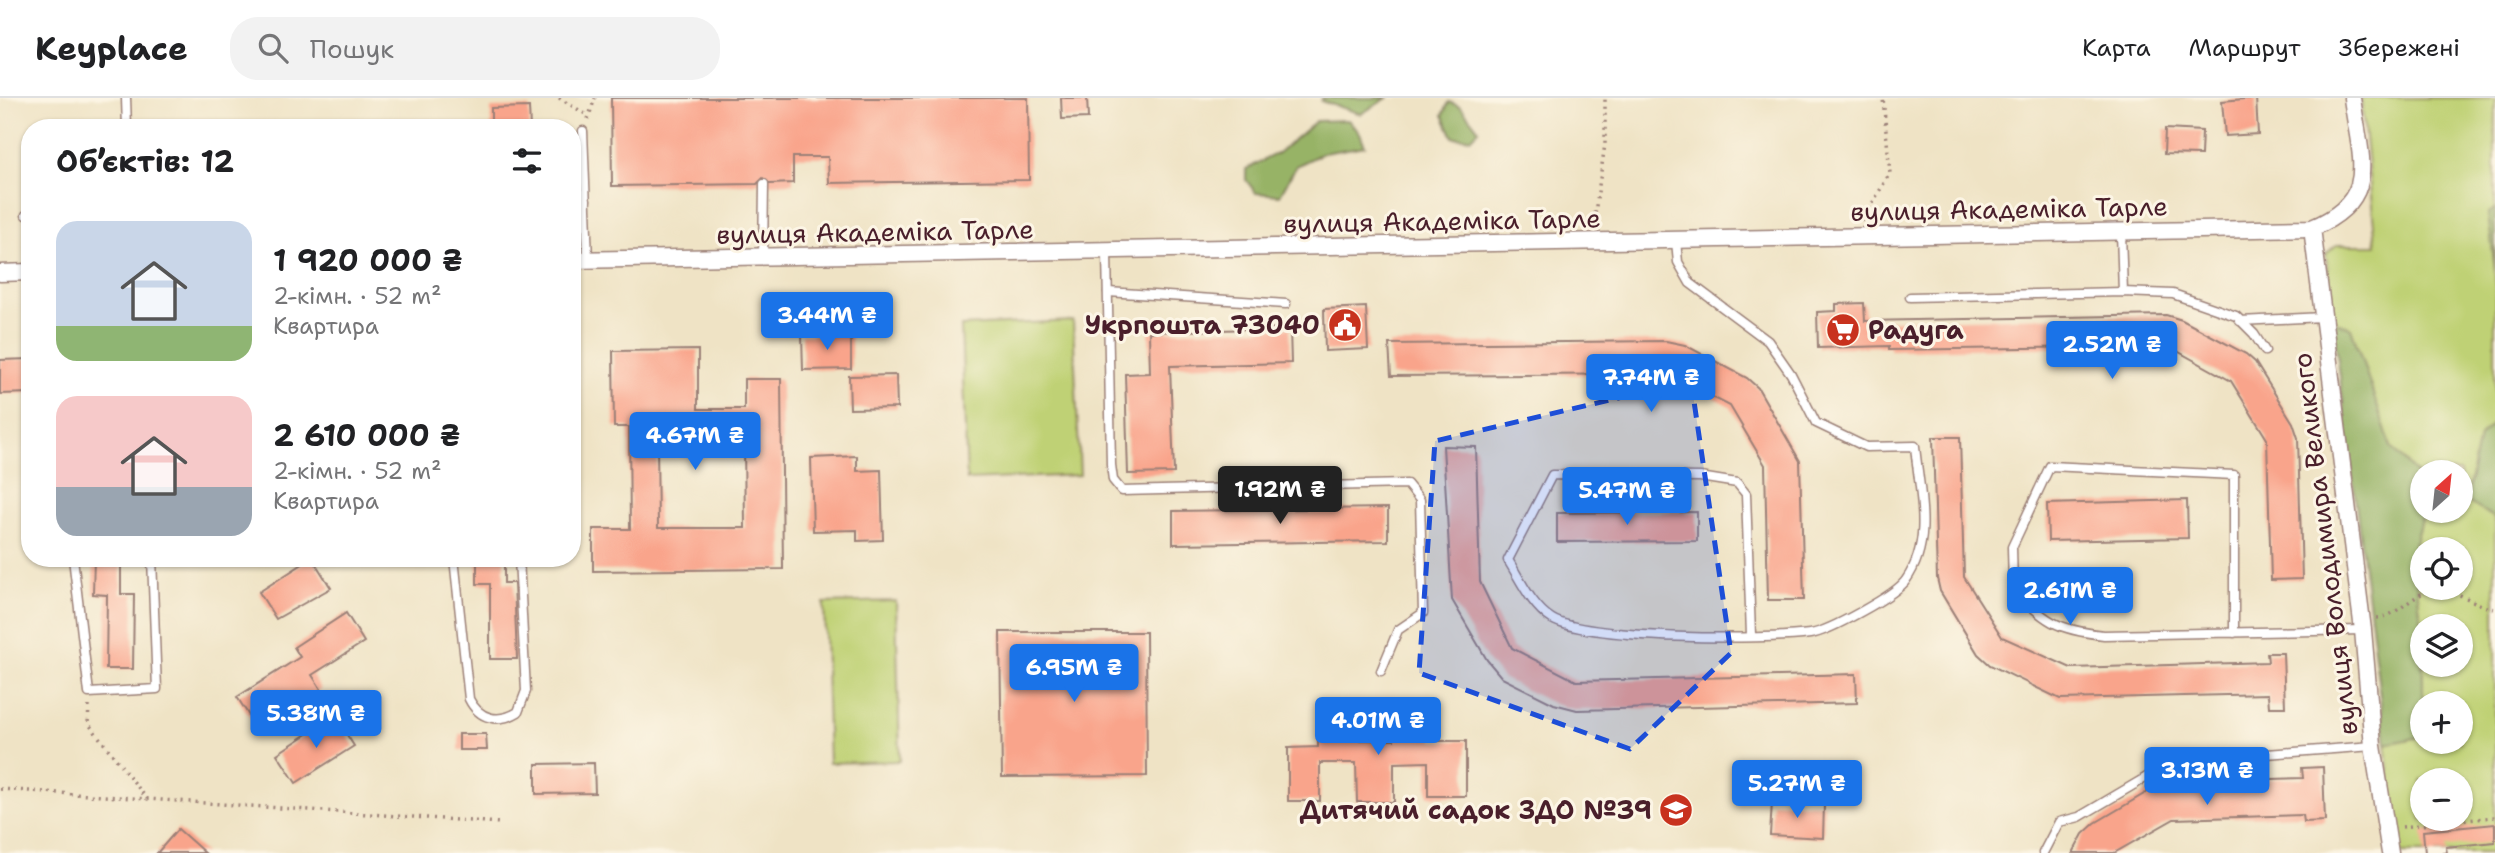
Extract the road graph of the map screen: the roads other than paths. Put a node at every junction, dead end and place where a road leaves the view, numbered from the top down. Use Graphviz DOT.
graph roads {
  1 [pos="126,98"];
  2 [pos="2352,98"];
  3 [pos="127,119"];
  4 [pos="583,131"];
  5 [pos="764,184"];
  6 [pos="581,200"];
  7 [pos="586,200"];
  8 [pos="2312,228"];
  9 [pos="2122,233"];
  10 [pos="1676,241"];
  11 [pos="581,250"];
  12 [pos="1107,252"];
  13 [pos="763,259"];
  14 [pos="581,260"];
  15 [pos="21,272"];
  16 [pos="0,273"];
  17 [pos="1108,292"];
  18 [pos="2123,292"];
  19 [pos="1910,297"];
  20 [pos="1286,304"];
  21 [pos="2323,317"];
  22 [pos="2241,321"];
  23 [pos="2265,351"];
  24 [pos="74,567"];
  25 [pos="152,567"];
  26 [pos="455,567"];
  27 [pos="519,567"];
  28 [pos="2362,625"];
  29 [pos="2234,633"];
  30 [pos="1751,635"];
  31 [pos="1381,671"];
  32 [pos="2373,746"];
  33 [pos="2043,853"];
  34 [pos="2390,853"];
  1 -- 3 [label="lane"];
  2 -- 8 [label="street"];
  4 -- 7 [label="lane"];
  5 -- 13 [label="lane"];
  6 -- 7 [label="lane"];
  7 -- 11 [label="lane"];
  8 -- 9 [label="street, вулиця Академіка Тарле"];
  8 -- 21 [label="street, вулиця Володимира Великого"];
  9 -- 10 [label="street, вулиця Академіка Тарле"];
  9 -- 18 [label="lane"];
  10 -- 12 [label="street, вулиця Академіка Тарле"];
  10 -- 30 [label="lane"];
  12 -- 13 [label="street, вулиця Академіка Тарле"];
  12 -- 17 [label="lane"];
  13 -- 14 [label="street, вулиця Академіка Тарле"];
  15 -- 16 [label="street"];
  17 -- 20 [label="lane"];
  17 -- 31 [label="lane"];
  18 -- 19 [label="lane"];
  18 -- 22 [label="lane"];
  21 -- 22 [label="lane"];
  21 -- 28 [label="street, вулиця Володимира Великого"];
  22 -- 23 [label="lane"];
  24 -- 25 [label="lane"];
  26 -- 27 [label="lane"];
  28 -- 29 [label="lane"];
  28 -- 32 [label="street, вулиця Володимира Великого"];
  29 -- 29 [label="lane"];
  30 -- 30 [label="lane"];
  32 -- 33 [label="lane"];
  32 -- 34 [label="street, вулиця Володимира Великого"];
}
